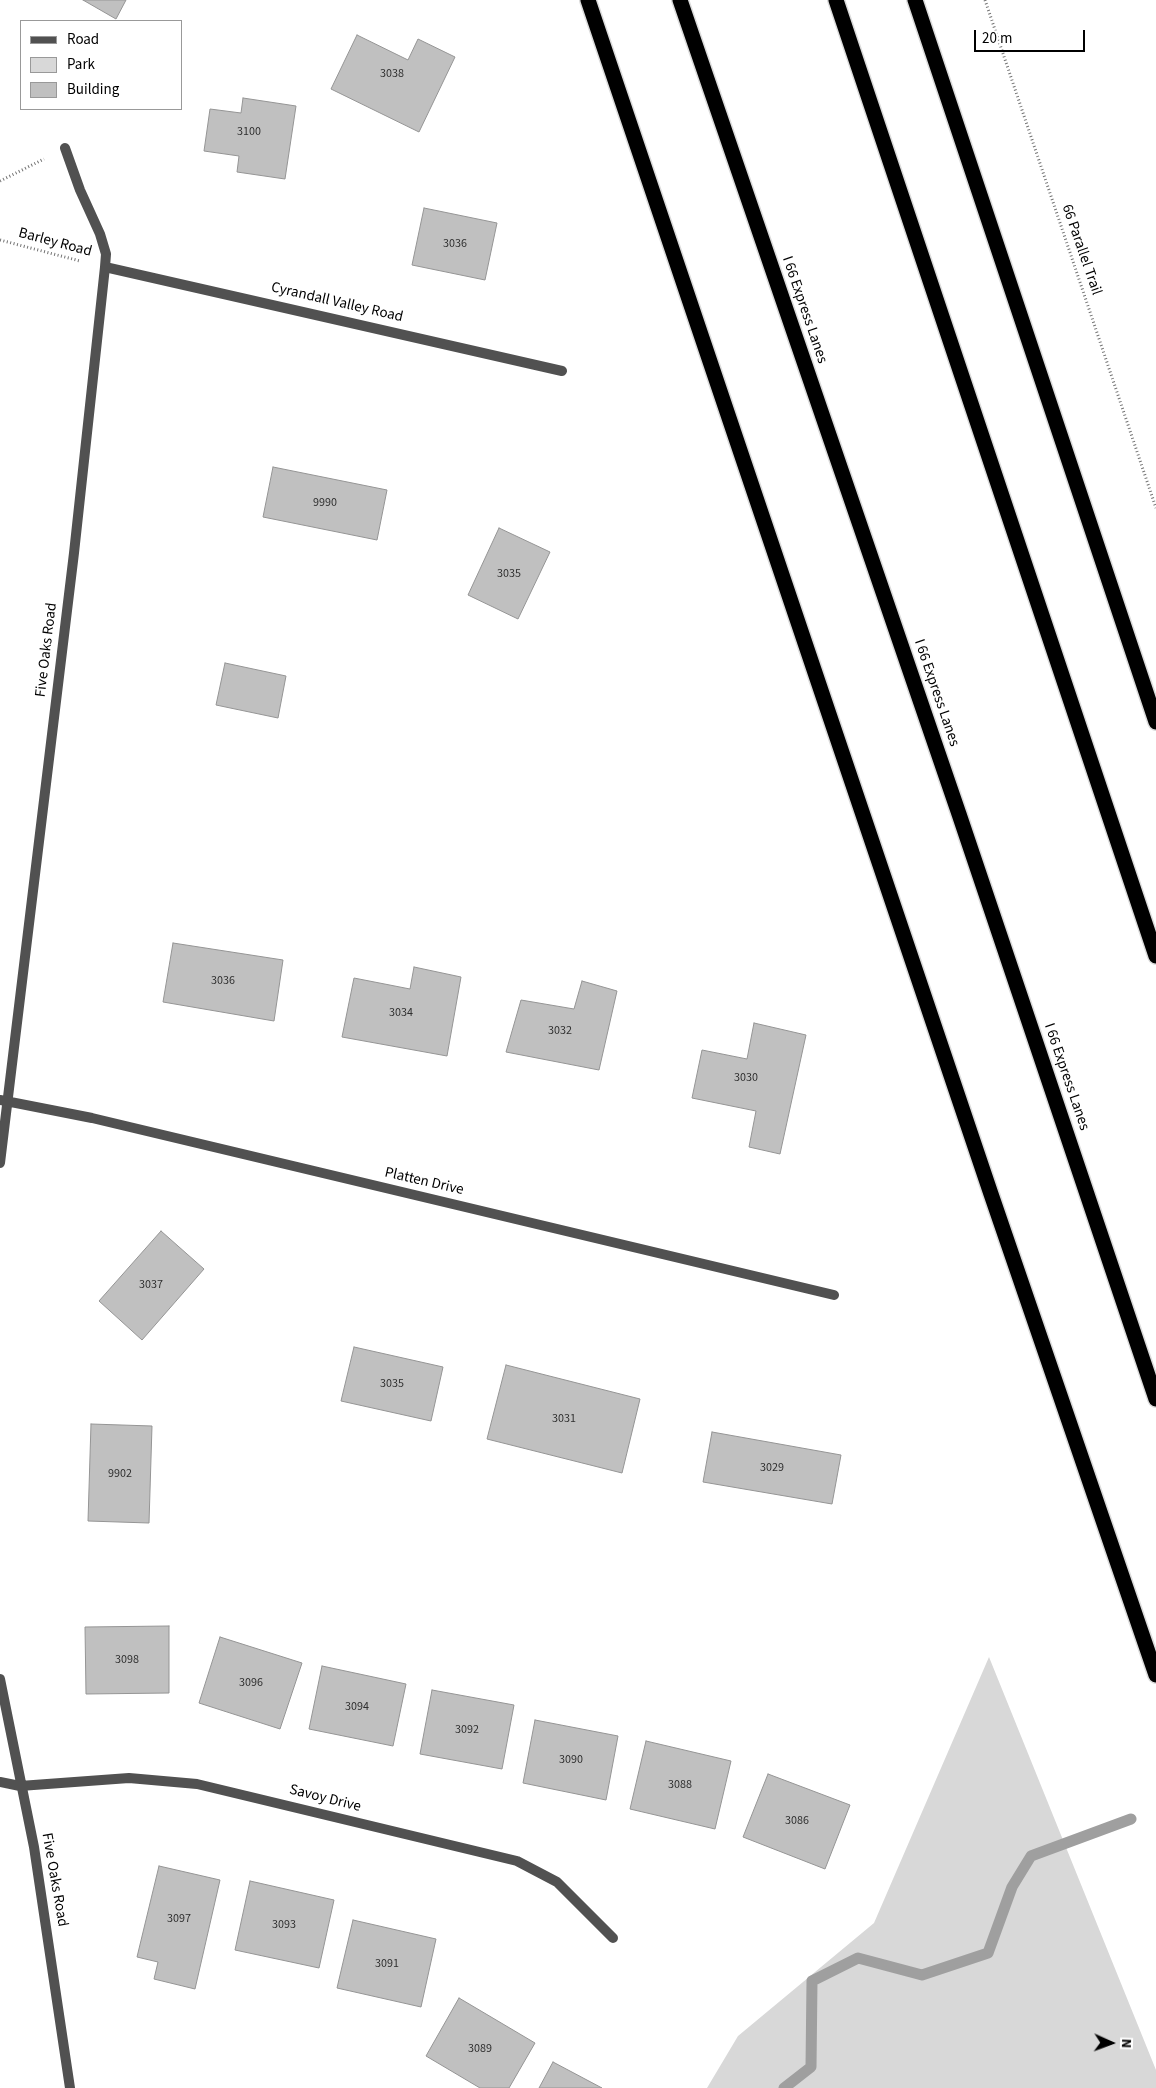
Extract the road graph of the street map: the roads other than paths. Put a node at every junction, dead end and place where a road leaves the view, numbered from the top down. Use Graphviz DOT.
graph roads {
  1 [pos="588,0"];
  2 [pos="680,0"];
  3 [pos="836,0"];
  4 [pos="915,0"];
  5 [pos="65,148"];
  6 [pos="105,267"];
  7 [pos="562,370"];
  8 [pos="1156,722"];
  9 [pos="1156,956"];
  10 [pos="4,1101"];
  11 [pos="0,1163"];
  12 [pos="834,1295"];
  13 [pos="1156,1399"];
  14 [pos="1156,1675"];
  15 [pos="0,1679"];
  16 [pos="0,1782"];
  17 [pos="20,1786"];
  18 [pos="614,1938"];
  19 [pos="70,2088"];
  1 -- 14 [label="highway"];
  2 -- 13 [label="highway, I 66 Express Lanes"];
  3 -- 9 [label="highway"];
  4 -- 8 [label="highway"];
  5 -- 6 [label="street, Five Oaks Road"];
  6 -- 7 [label="street, Cyrandall Valley Road"];
  6 -- 10 [label="street, Five Oaks Road"];
  10 -- 11 [label="street, Five Oaks Road"];
  10 -- 12 [label="street, Platten Drive"];
  15 -- 17 [label="street, Five Oaks Road"];
  16 -- 17 [label="street, Savoy Drive"];
  17 -- 18 [label="street, Savoy Drive"];
  17 -- 19 [label="street, Five Oaks Road"];
}
